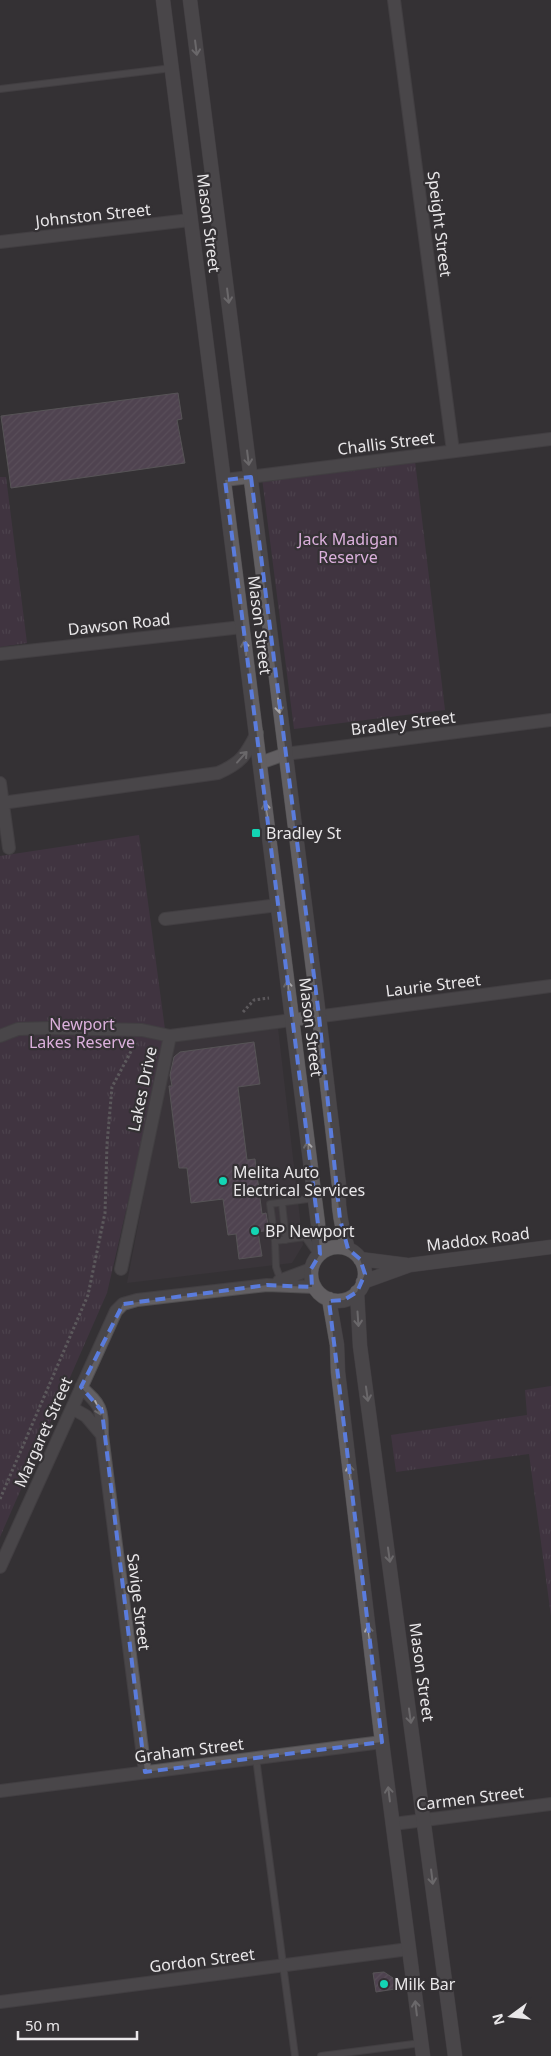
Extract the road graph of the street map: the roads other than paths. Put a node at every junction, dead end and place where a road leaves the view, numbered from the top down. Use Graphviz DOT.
graph roads {
  1 [pos="163,0"];
  2 [pos="190,0"];
  3 [pos="394,0"];
  4 [pos="172,68"];
  5 [pos="0,89"];
  6 [pos="190,220"];
  7 [pos="0,242"];
  8 [pos="551,439"];
  9 [pos="453,451"];
  10 [pos="250,477"];
  11 [pos="224,480"];
  12 [pos="242,627"];
  13 [pos="0,654"];
  14 [pos="551,720"];
  15 [pos="256,733"];
  16 [pos="285,754"];
  17 [pos="260,763"];
  18 [pos="0,784"];
  19 [pos="2,802"];
  20 [pos="9,848"];
  21 [pos="278,905"];
  22 [pos="165,919"];
  23 [pos="551,986"];
  24 [pos="319,1016"];
  25 [pos="292,1018"];
  26 [pos="0,1036"];
  27 [pos="170,1036"];
  28 [pos="314,1198"];
  29 [pos="282,1203"];
  30 [pos="286,1240"];
  31 [pos="275,1241"];
  32 [pos="551,1247"];
  33 [pos="348,1249"];
  34 [pos="319,1255"];
  35 [pos="360,1259"];
  36 [pos="410,1265"];
  37 [pos="121,1269"];
  38 [pos="311,1269"];
  39 [pos="281,1283"];
  40 [pos="315,1287"];
  41 [pos="360,1287"];
  42 [pos="328,1299"];
  43 [pos="81,1387"];
  44 [pos="72,1408"];
  45 [pos="102,1435"];
  46 [pos="0,1567"];
  47 [pos="382,1742"];
  48 [pos="256,1758"];
  49 [pos="145,1772"];
  50 [pos="0,1791"];
  51 [pos="551,1804"];
  52 [pos="424,1820"];
  53 [pos="393,1824"];
  54 [pos="409,1950"];
  55 [pos="283,1966"];
  56 [pos="0,2002"];
  57 [pos="422,2050"];
  58 [pos="295,2056"];
  59 [pos="321,2056"];
  60 [pos="455,2056"];
  1 -- 4 [label="street, Mason Street"];
  2 -- 10 [label="street, Mason Street, one-way"];
  3 -- 9 [label="street, Speight Street"];
  4 -- 5 [label="lane"];
  4 -- 6 [label="street, Mason Street"];
  6 -- 7 [label="street, Johnston Street"];
  6 -- 11 [label="street, Mason Street"];
  8 -- 9 [label="street, Challis Street"];
  9 -- 10 [label="street, Challis Street"];
  10 -- 11 [label="street, Challis Street"];
  10 -- 16 [label="street, Mason Street, one-way"];
  11 -- 12 [label="street, Mason Street"];
  12 -- 13 [label="street, Dawson Road"];
  15 -- 12 [label="street, Mason Street, one-way"];
  14 -- 16 [label="street, Bradley Street"];
  15 -- 17 [label="street, Mason Street"];
  19 -- 15 [label="street, one-way"];
  16 -- 17 [label="street, Bradley Street"];
  16 -- 24 [label="street, Mason Street"];
  21 -- 17 [label="street, Mason Street, one-way"];
  18 -- 19 [label="street"];
  19 -- 20 [label="street"];
  21 -- 22 [label="street"];
  25 -- 21 [label="street, Mason Street, one-way"];
  23 -- 24 [label="street, Laurie Street"];
  24 -- 25 [label="street, Laurie Street"];
  24 -- 33 [label="street, Mason Street"];
  25 -- 27 [label="street, Lakes Drive"];
  28 -- 25 [label="street, Mason Street, one-way"];
  26 -- 27 [label="street"];
  27 -- 37 [label="street, Lakes Drive"];
  28 -- 29 [label="lane"];
  28 -- 34 [label="street, Mason Street"];
  29 -- 30 [label="lane"];
  29 -- 31 [label="lane"];
  30 -- 31 [label="lane"];
  30 -- 34 [label="lane"];
  31 -- 39 [label="lane"];
  32 -- 36 [label="street, Maddox Road"];
  33 -- 34 [label="street"];
  33 -- 35 [label="street"];
  34 -- 38 [label="street"];
  35 -- 36 [label="street, Maddox Road"];
  35 -- 41 [label="street"];
  36 -- 41 [label="street, Maddox Road"];
  38 -- 39 [label="street"];
  38 -- 40 [label="street"];
  39 -- 40 [label="street"];
  39 -- 43 [label="street, Margaret Street"];
  40 -- 42 [label="street"];
  41 -- 42 [label="street"];
  41 -- 52 [label="street, Mason Street, one-way"];
  47 -- 42 [label="street, one-way"];
  43 -- 44 [label="street, Margaret Street"];
  43 -- 45 [label="street, Savige Street, one-way"];
  44 -- 45 [label="street"];
  44 -- 46 [label="street, Margaret Street"];
  45 -- 49 [label="street, Savige Street"];
  47 -- 48 [label="street, Graham Street"];
  53 -- 47 [label="street, one-way"];
  48 -- 49 [label="street, Graham Street"];
  48 -- 55 [label="lane"];
  49 -- 50 [label="street, Graham Street"];
  51 -- 52 [label="street, Carmen Street"];
  52 -- 53 [label="street, Carmen Street"];
  52 -- 60 [label="street, Mason Street, one-way"];
  53 -- 54 [label="street"];
  54 -- 55 [label="street, Gordon Street"];
  57 -- 54 [label="street, one-way"];
  55 -- 56 [label="street, Gordon Street"];
  55 -- 58 [label="lane"];
  57 -- 59 [label="lane"];
}
